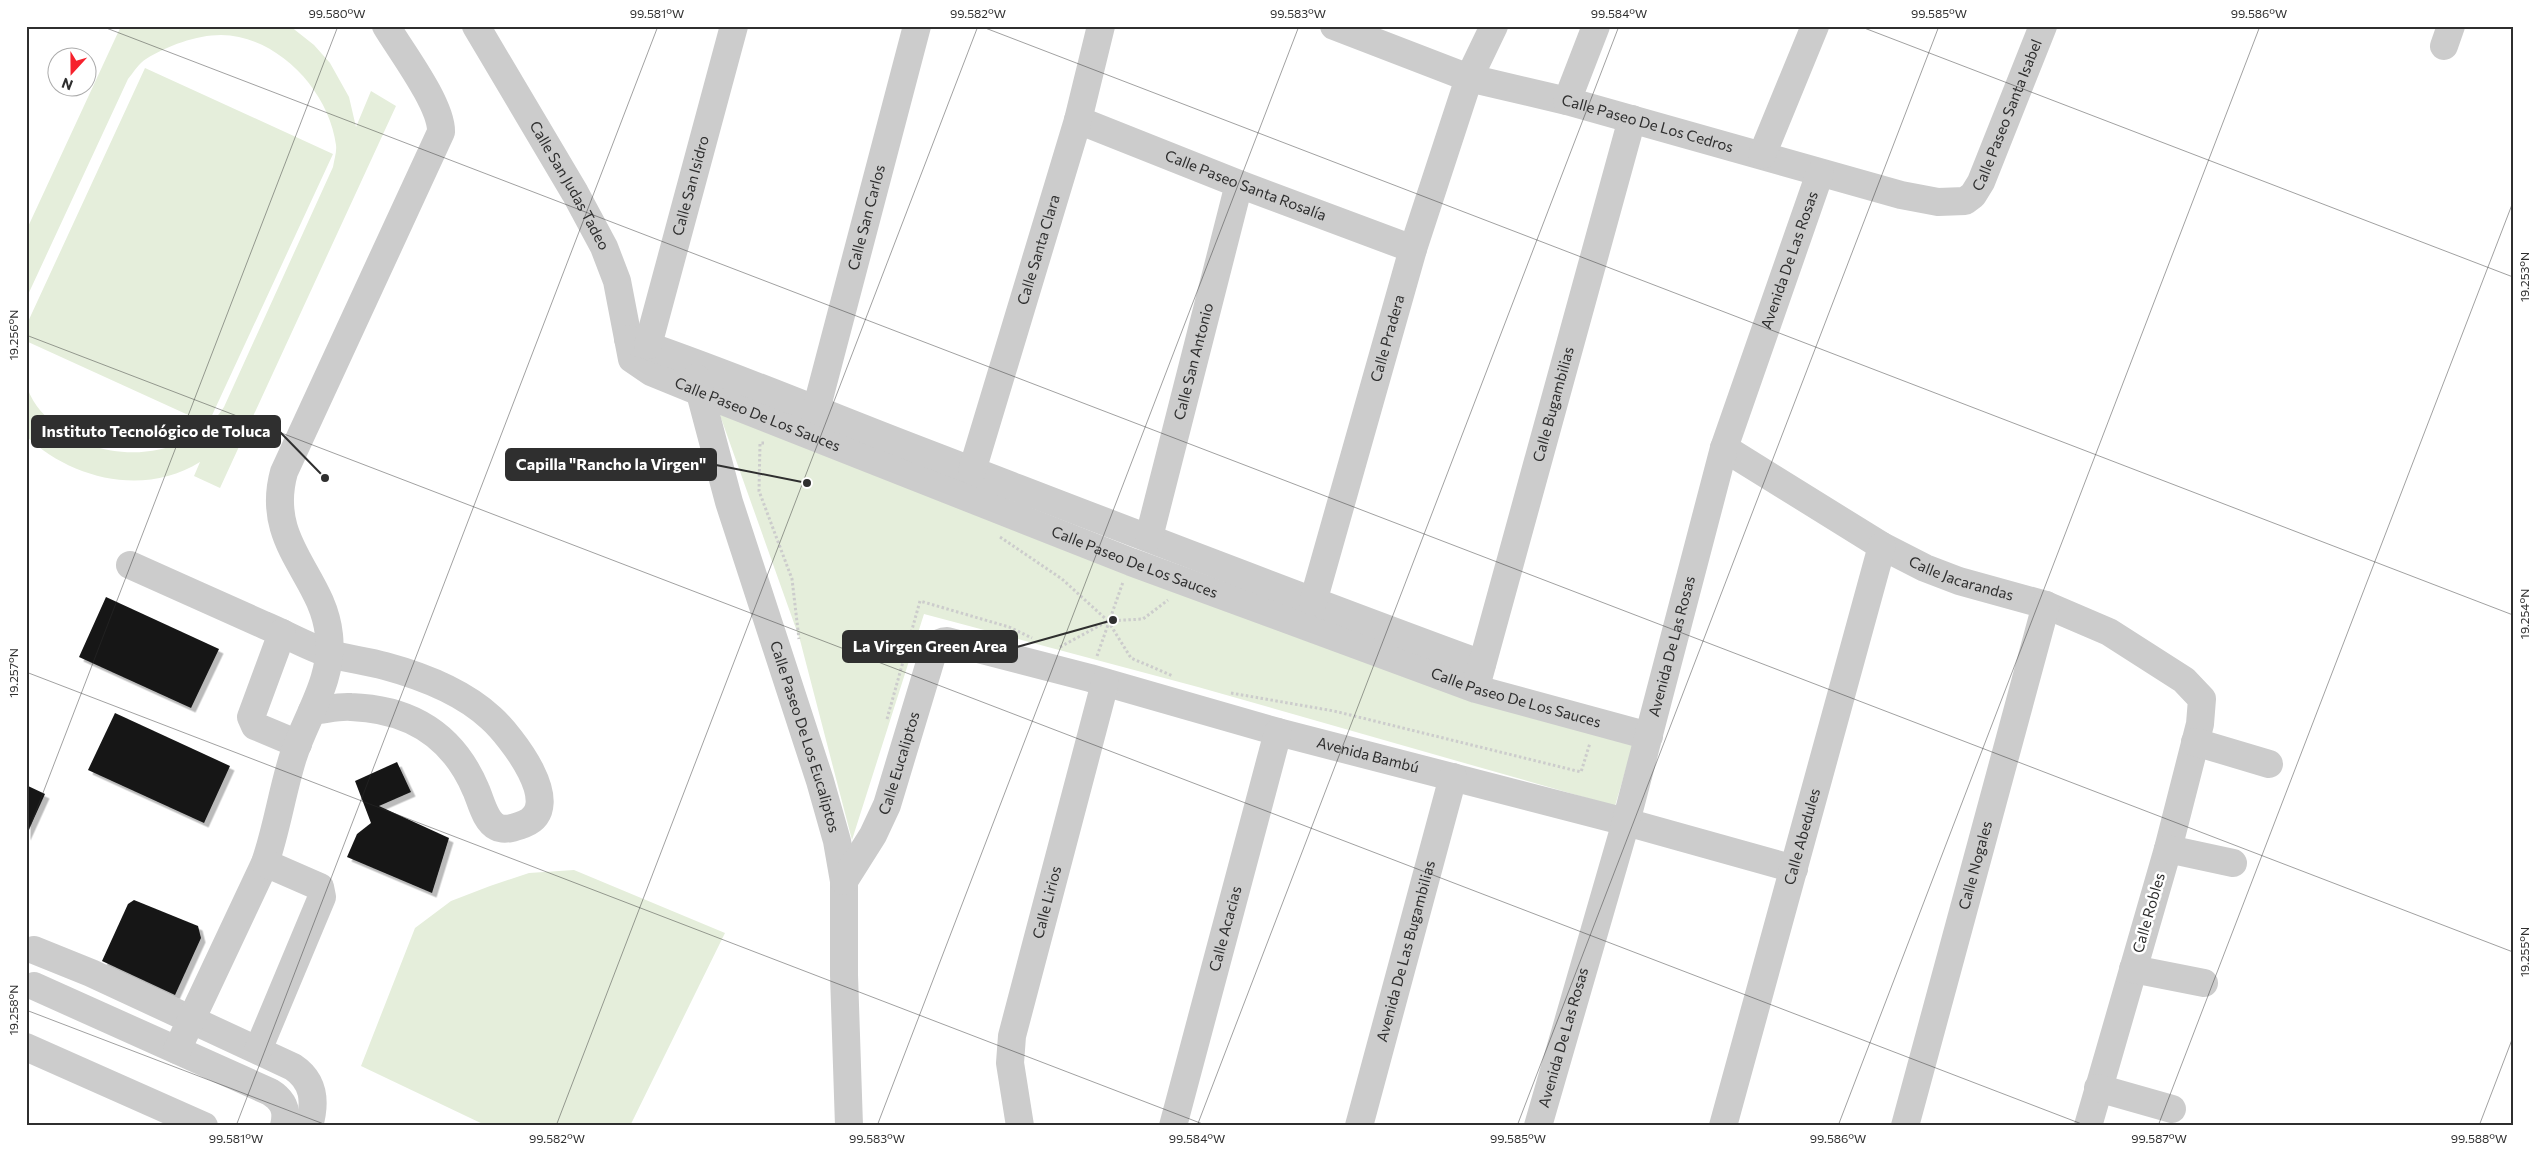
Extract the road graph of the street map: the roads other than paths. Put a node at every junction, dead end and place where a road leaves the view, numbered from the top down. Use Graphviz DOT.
graph roads {
  1 [pos="386,26"];
  2 [pos="476,26"];
  3 [pos="734,26"];
  4 [pos="916,26"];
  5 [pos="1101,26"];
  6 [pos="1334,26"];
  7 [pos="1494,26"];
  8 [pos="1596,26"];
  9 [pos="1815,26"];
  10 [pos="2043,26"];
  11 [pos="1469,78"];
  12 [pos="1567,102"];
  13 [pos="1632,119"];
  14 [pos="1078,120"];
  15 [pos="1762,155"];
  16 [pos="1820,172"];
  17 [pos="1239,184"];
  18 [pos="1965,201"];
  19 [pos="1413,249"];
  20 [pos="636,348"];
  21 [pos="692,360"];
  22 [pos="700,392"];
  23 [pos="816,410"];
  24 [pos="1724,448"];
  25 [pos="972,471"];
  26 [pos="1149,537"];
  27 [pos="1882,546"];
  28 [pos="130,564"];
  29 [pos="1313,602"];
  30 [pos="2046,605"];
  31 [pos="282,633"];
  32 [pos="942,641"];
  33 [pos="330,654"];
  34 [pos="1479,677"];
  35 [pos="1098,681"];
  36 [pos="2202,699"];
  37 [pos="312,711"];
  38 [pos="1278,732"];
  39 [pos="1648,736"];
  40 [pos="2195,742"];
  41 [pos="298,744"];
  42 [pos="2269,764"];
  43 [pos="1453,777"];
  44 [pos="1626,822"];
  45 [pos="2168,849"];
  46 [pos="265,863"];
  47 [pos="2233,863"];
  48 [pos="1794,869"];
  49 [pos="844,881"];
  50 [pos="34,950"];
  51 [pos="2133,968"];
  52 [pos="2204,984"];
  53 [pos="34,986"];
  54 [pos="192,1020"];
  55 [pos="26,1048"];
  56 [pos="177,1050"];
  57 [pos="258,1050"];
  58 [pos="2098,1088"];
  59 [pos="2172,1109"];
  60 [pos="178,1120"];
  61 [pos="204,1126"];
  62 [pos="284,1126"];
  63 [pos="309,1126"];
  64 [pos="849,1126"];
  65 [pos="1020,1126"];
  66 [pos="1173,1126"];
  67 [pos="1359,1126"];
  68 [pos="1538,1126"];
  69 [pos="1722,1126"];
  70 [pos="1905,1126"];
  71 [pos="2088,1126"];
  1 -- 33 [label="street"];
  2 -- 20 [label="street, Calle San Judas Tadeo"];
  3 -- 20 [label="street, Calle San Isidro"];
  4 -- 23 [label="street, Calle San Carlos"];
  5 -- 14 [label="street, Calle Santa Clara"];
  6 -- 11 [label="street, Calle Paseo De Los Cedros"];
  7 -- 11 [label="street, Calle Pradera"];
  8 -- 12 [label="street"];
  9 -- 15 [label="street"];
  10 -- 18 [label="street, Calle Paseo Santa Isabel"];
  11 -- 12 [label="street, Calle Paseo De Los Cedros"];
  11 -- 19 [label="street, Calle Pradera"];
  12 -- 13 [label="street, Calle Paseo De Los Cedros"];
  13 -- 15 [label="street, Calle Paseo De Los Cedros"];
  13 -- 34 [label="street, Calle Bugambilias"];
  14 -- 17 [label="street, Calle Paseo Santa Rosalía"];
  14 -- 25 [label="street, Calle Santa Clara"];
  15 -- 16 [label="street, Calle Paseo De Los Cedros"];
  16 -- 18 [label="street, Calle Paseo De Los Cedros"];
  16 -- 24 [label="street, Avenida De Las Rosas"];
  17 -- 19 [label="street, Calle Paseo Santa Rosalía"];
  17 -- 26 [label="street, Calle San Antonio"];
  19 -- 29 [label="street, Calle Pradera"];
  20 -- 21 [label="street, Calle Paseo De Los Sauces"];
  20 -- 22 [label="street, Calle Paseo De Los Sauces"];
  21 -- 22 [label="street, Calle Paseo De Los Eucaliptos"];
  21 -- 23 [label="street, Calle Paseo De Los Sauces"];
  22 -- 34 [label="street, Calle Paseo De Los Sauces"];
  22 -- 49 [label="street, Calle Paseo De Los Eucaliptos"];
  23 -- 25 [label="street, Calle Paseo De Los Sauces"];
  24 -- 27 [label="street, Calle Jacarandas"];
  24 -- 39 [label="street, Avenida De Las Rosas"];
  25 -- 26 [label="street, Calle Paseo De Los Sauces"];
  26 -- 29 [label="street, Calle Paseo De Los Sauces"];
  27 -- 30 [label="street, Calle Jacarandas"];
  27 -- 48 [label="street, Calle Abedules"];
  28 -- 31 [label="street"];
  29 -- 34 [label="street, Calle Paseo De Los Sauces"];
  30 -- 36 [label="street, Calle Jacarandas"];
  30 -- 70 [label="street, Calle Nogales"];
  31 -- 33 [label="street"];
  31 -- 41 [label="street"];
  32 -- 35 [label="street, Avenida Bambú"];
  32 -- 49 [label="street, Calle Eucaliptos"];
  33 -- 37 [label="street"];
  33 -- 37 [label="street"];
  34 -- 39 [label="street, Calle Paseo De Los Sauces"];
  35 -- 38 [label="street, Avenida Bambú"];
  35 -- 65 [label="street, Calle Lirios"];
  36 -- 40 [label="street, Calle Robles"];
  37 -- 41 [label="street"];
  38 -- 43 [label="street, Avenida Bambú"];
  38 -- 66 [label="street, Calle Acacias"];
  39 -- 44 [label="street, Avenida De Las Rosas"];
  40 -- 42 [label="street"];
  40 -- 45 [label="street, Calle Robles"];
  41 -- 46 [label="street"];
  43 -- 44 [label="street, Avenida Bambú"];
  43 -- 67 [label="street, Avenida De Las Bugambilias"];
  44 -- 48 [label="street, Avenida Bambú"];
  44 -- 68 [label="street, Avenida De Las Rosas"];
  45 -- 47 [label="street"];
  45 -- 51 [label="street, Calle Robles"];
  46 -- 54 [label="street"];
  46 -- 57 [label="street"];
  48 -- 69 [label="street, Calle Abedules"];
  49 -- 64 [label="street, Calle Paseo De Los Eucaliptos"];
  50 -- 54 [label="street"];
  51 -- 52 [label="street"];
  51 -- 58 [label="street, Calle Robles"];
  53 -- 56 [label="street"];
  54 -- 56 [label="street"];
  54 -- 57 [label="street"];
  55 -- 60 [label="street"];
  56 -- 62 [label="street"];
  57 -- 63 [label="street"];
  58 -- 59 [label="street"];
  58 -- 71 [label="street, Calle Robles"];
  60 -- 61 [label="street"];
}
